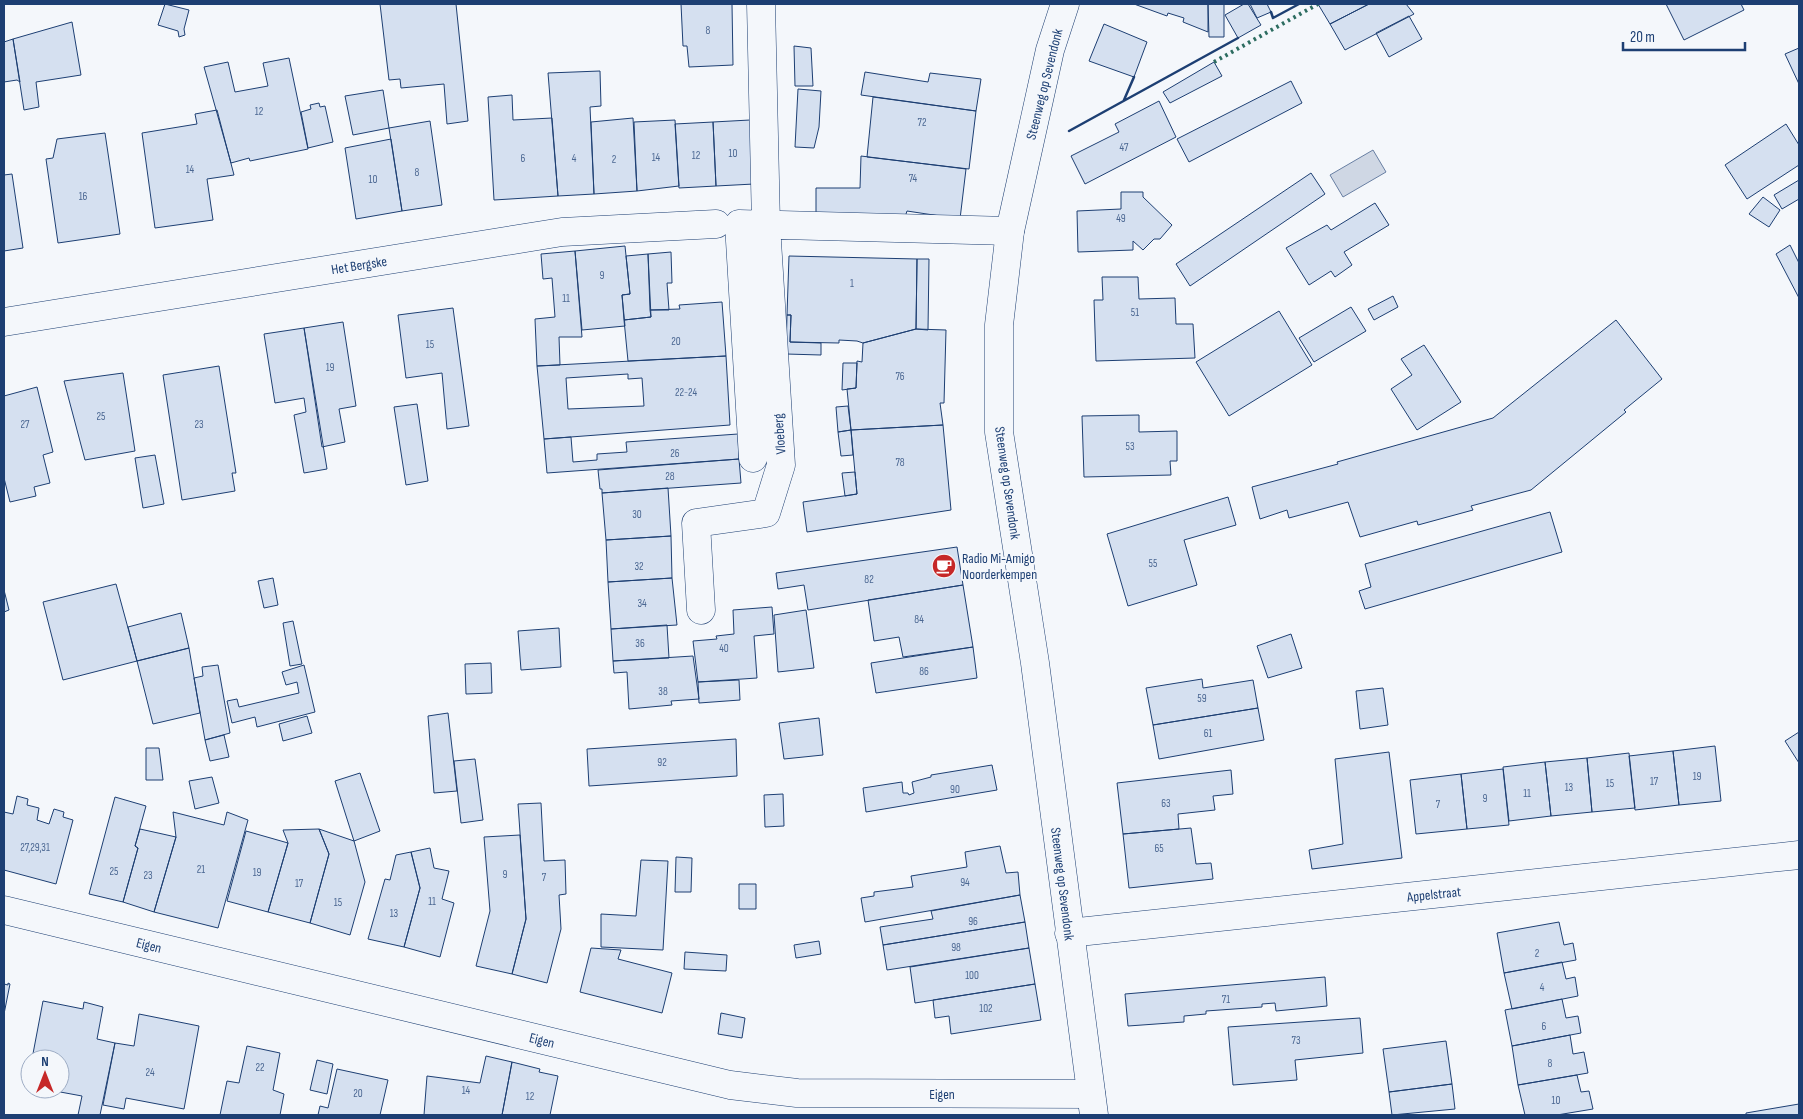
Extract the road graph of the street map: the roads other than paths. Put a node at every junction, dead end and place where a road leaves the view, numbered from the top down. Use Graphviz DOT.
graph roads {
  1 [pos="761,4"];
  2 [pos="1065,4"];
  3 [pos="716,224"];
  4 [pos="766,225"];
  5 [pos="1010,231"];
  6 [pos="4,322"];
  7 [pos="753,458"];
  8 [pos="702,610"];
  9 [pos="1799,855"];
  10 [pos="4,910"];
  11 [pos="1070,933"];
  12 [pos="1092,1105"];
  1 -- 4 [label="street, Vloeberg"];
  2 -- 5 [label="street, Steenweg op Sevendonk"];
  3 -- 6 [label="street, Het Bergske"];
  4 -- 5 [label="street, Vloeberg"];
  4 -- 7 [label="street, Vloeberg"];
  4 -- 8 [label="street, Vloeberg"];
  5 -- 11 [label="street, Steenweg op Sevendonk"];
  9 -- 11 [label="street, Appelstraat"];
  10 -- 12 [label="street, Eigen"];
  11 -- 12 [label="street, Steenweg op Sevendonk"];
}
